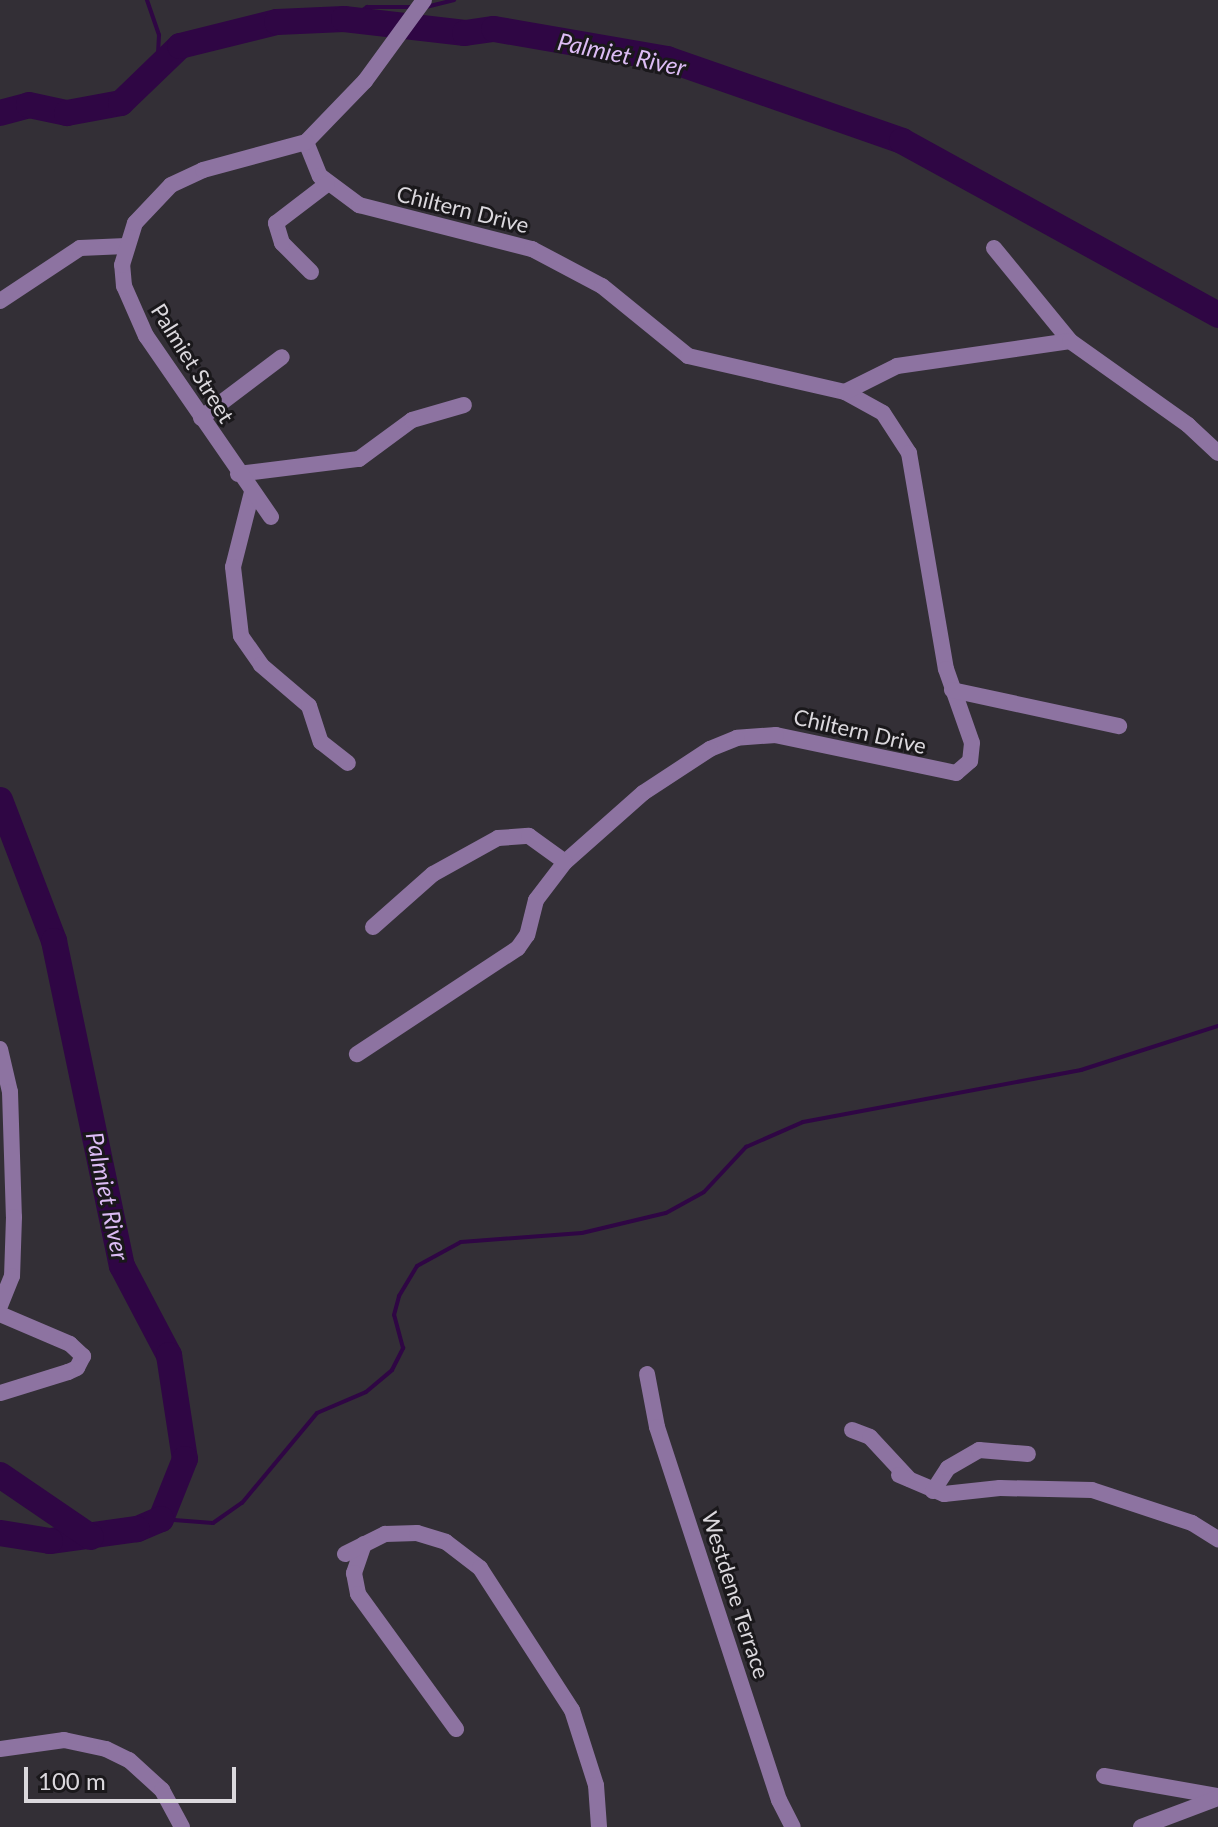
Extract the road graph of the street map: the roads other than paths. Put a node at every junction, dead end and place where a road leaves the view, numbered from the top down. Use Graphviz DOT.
graph roads {
  1 [pos="424,0"];
  2 [pos="306,142"];
  3 [pos="327,184"];
  4 [pos="126,246"];
  5 [pos="994,248"];
  6 [pos="311,272"];
  7 [pos="0,301"];
  8 [pos="1070,341"];
  9 [pos="282,357"];
  10 [pos="845,392"];
  11 [pos="464,405"];
  12 [pos="201,418"];
  13 [pos="1218,453"];
  14 [pos="238,474"];
  15 [pos="252,492"];
  16 [pos="271,517"];
  17 [pos="952,690"];
  18 [pos="1119,726"];
  19 [pos="348,763"];
  20 [pos="565,862"];
  21 [pos="373,927"];
  22 [pos="0,1049"];
  23 [pos="357,1054"];
  24 [pos="0,1306"];
  25 [pos="0,1314"];
  26 [pos="647,1374"];
  27 [pos="0,1393"];
  28 [pos="852,1430"];
  29 [pos="1028,1454"];
  30 [pos="933,1491"];
  31 [pos="1218,1539"];
  32 [pos="364,1544"];
  33 [pos="345,1554"];
  34 [pos="456,1729"];
  35 [pos="0,1749"];
  36 [pos="1104,1776"];
  37 [pos="1218,1797"];
  38 [pos="182,1827"];
  39 [pos="599,1827"];
  40 [pos="793,1827"];
  41 [pos="1141,1827"];
  1 -- 2 [label="street"];
  2 -- 3 [label="street, Chiltern Drive"];
  2 -- 4 [label="street, Palmiet Street"];
  3 -- 6 [label="street"];
  3 -- 10 [label="street, Chiltern Drive"];
  4 -- 7 [label="street"];
  4 -- 12 [label="street, Palmiet Street"];
  5 -- 8 [label="street"];
  8 -- 10 [label="street"];
  8 -- 13 [label="street"];
  9 -- 12 [label="street"];
  10 -- 17 [label="street, Chiltern Drive"];
  11 -- 14 [label="street"];
  12 -- 14 [label="street, Palmiet Street"];
  14 -- 15 [label="street, Palmiet Street"];
  15 -- 16 [label="street, Palmiet Street"];
  15 -- 19 [label="street"];
  17 -- 18 [label="street"];
  17 -- 20 [label="street, Chiltern Drive"];
  20 -- 21 [label="street"];
  20 -- 23 [label="street, Chiltern Drive"];
  22 -- 24 [label="street"];
  25 -- 27 [label="street"];
  26 -- 40 [label="street, Westdene Terrace"];
  28 -- 30 [label="street"];
  29 -- 30 [label="street"];
  30 -- 31 [label="street"];
  32 -- 33 [label="street"];
  32 -- 34 [label="street"];
  32 -- 39 [label="street"];
  35 -- 38 [label="street"];
  36 -- 37 [label="street"];
  37 -- 41 [label="street"];
}
